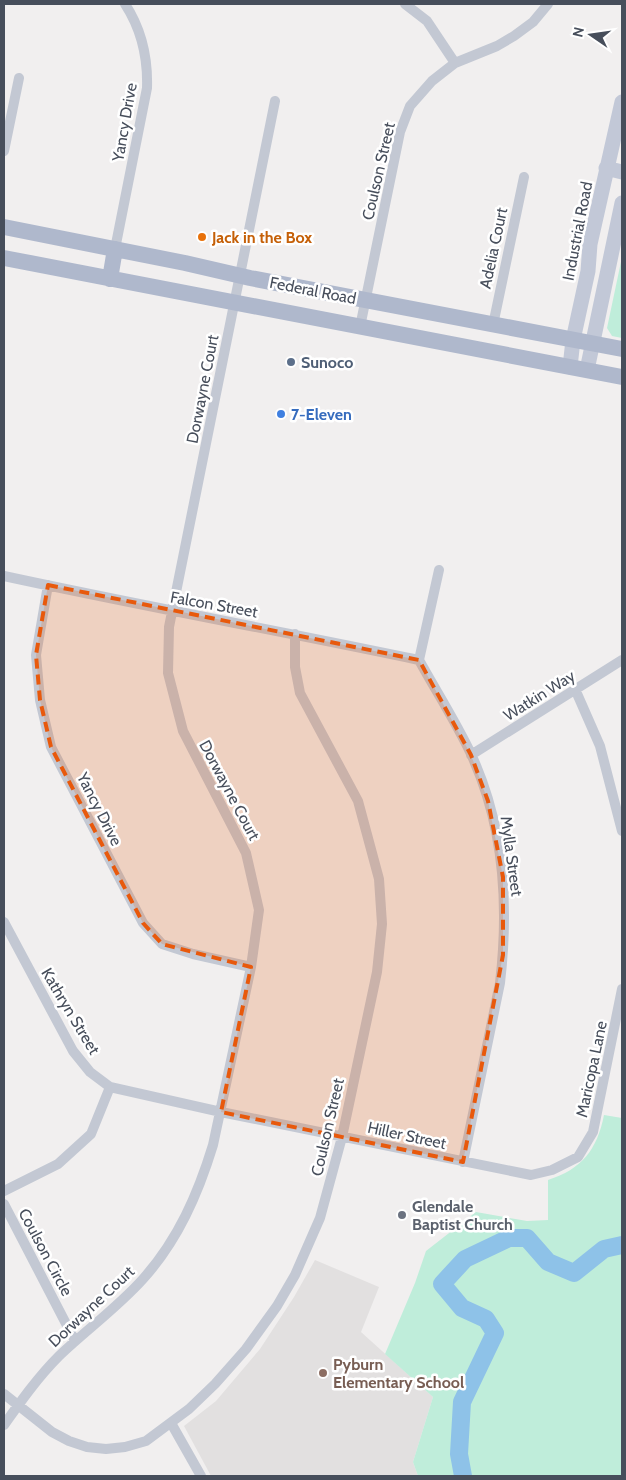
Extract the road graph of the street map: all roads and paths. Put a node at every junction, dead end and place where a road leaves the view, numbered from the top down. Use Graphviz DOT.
graph roads {
  1 [pos="125,4"];
  2 [pos="405,4"];
  3 [pos="548,4"];
  4 [pos="455,63"];
  5 [pos="19,78"];
  6 [pos="275,101"];
  7 [pos="622,102"];
  8 [pos="4,151"];
  9 [pos="606,168"];
  10 [pos="622,172"];
  11 [pos="524,177"];
  12 [pos="622,204"];
  13 [pos="4,227"];
  14 [pos="115,249"];
  15 [pos="4,258"];
  16 [pos="239,276"];
  17 [pos="110,279"];
  18 [pos="366,300"];
  19 [pos="234,301"];
  20 [pos="493,325"];
  21 [pos="360,327"];
  22 [pos="573,340"];
  23 [pos="594,344"];
  24 [pos="622,349"];
  25 [pos="570,367"];
  26 [pos="587,370"];
  27 [pos="622,377"];
  28 [pos="439,570"];
  29 [pos="4,576"];
  30 [pos="48,585"];
  31 [pos="173,612"];
  32 [pos="295,634"];
  33 [pos="419,660"];
  34 [pos="622,660"];
  35 [pos="575,689"];
  36 [pos="471,755"];
  37 [pos="622,831"];
  38 [pos="4,922"];
  39 [pos="251,967"];
  40 [pos="622,989"];
  41 [pos="618,1040"];
  42 [pos="110,1087"];
  43 [pos="221,1112"];
  44 [pos="342,1137"];
  45 [pos="581,1152"];
  46 [pos="463,1162"];
  47 [pos="4,1190"];
  48 [pos="4,1204"];
  49 [pos="75,1341"];
  50 [pos="4,1394"];
  51 [pos="18,1405"];
  52 [pos="171,1423"];
  53 [pos="4,1425"];
  54 [pos="201,1476"];
  1 -- 14 [label="street, Yancy Drive"];
  2 -- 4 [label="street"];
  3 -- 4 [label="street, Coulson Street"];
  4 -- 18 [label="street, Coulson Street"];
  5 -- 8 [label="street"];
  6 -- 16 [label="street, Dorwayne Court"];
  7 -- 9 [label="street, Industrial Road"];
  9 -- 10 [label="street"];
  9 -- 22 [label="street, Industrial Road"];
  11 -- 20 [label="street, Adelia Court"];
  12 -- 23 [label="street"];
  13 -- 14 [label="main road, Federal Road"];
  14 -- 16 [label="main road, Federal Road"];
  14 -- 17 [label="main road"];
  15 -- 17 [label="main road, Federal Road"];
  16 -- 18 [label="main road, Federal Road"];
  16 -- 19 [label="street, Dorwayne Court"];
  17 -- 19 [label="main road, Federal Road"];
  18 -- 20 [label="main road, Federal Road"];
  18 -- 21 [label="street, Coulson Street"];
  19 -- 21 [label="main road, Federal Road"];
  19 -- 31 [label="street, Dorwayne Court"];
  20 -- 22 [label="main road, Federal Road"];
  21 -- 25 [label="main road, Federal Road"];
  22 -- 23 [label="main road, Federal Road"];
  22 -- 25 [label="street, Industrial Road"];
  23 -- 24 [label="main road, Federal Road"];
  23 -- 26 [label="street"];
  25 -- 26 [label="main road, Federal Road"];
  26 -- 27 [label="main road, Federal Road"];
  28 -- 33 [label="street"];
  29 -- 30 [label="street, Falcon Street"];
  30 -- 31 [label="street, Falcon Street"];
  30 -- 39 [label="street, Yancy Drive"];
  31 -- 32 [label="street, Falcon Street"];
  31 -- 39 [label="street, Dorwayne Court"];
  32 -- 33 [label="street, Falcon Street"];
  32 -- 44 [label="street, Coulson Street"];
  33 -- 36 [label="street, Mylla Street"];
  34 -- 35 [label="street, Watkin Way"];
  35 -- 36 [label="street, Watkin Way"];
  35 -- 37 [label="street"];
  36 -- 46 [label="street, Mylla Street"];
  38 -- 42 [label="street, Kathryn Street"];
  39 -- 43 [label="street, Dorwayne Court"];
  40 -- 41 [label="street, Maricopa Lane"];
  41 -- 45 [label="street, Maricopa Lane"];
  42 -- 43 [label="street, Kathryn Street"];
  42 -- 47 [label="street"];
  43 -- 44 [label="street, Hiller Street"];
  43 -- 49 [label="street, Dorwayne Court"];
  44 -- 46 [label="street, Hiller Street"];
  44 -- 52 [label="street, Coulson Street"];
  45 -- 46 [label="street, Hiller Street"];
  48 -- 49 [label="street, Coulson Circle"];
  49 -- 51 [label="street, Dorwayne Court"];
  50 -- 51 [label="street"];
  51 -- 52 [label="street, Coulson Street"];
  51 -- 53 [label="street, Dorwayne Court"];
  52 -- 54 [label="street"];
}
